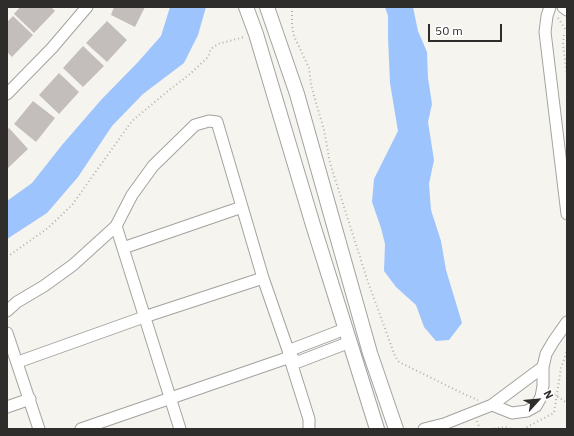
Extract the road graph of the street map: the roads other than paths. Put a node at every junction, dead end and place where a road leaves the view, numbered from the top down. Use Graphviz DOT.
graph roads {
  1 [pos="87,7"];
  2 [pos="246,7"];
  3 [pos="267,7"];
  4 [pos="556,10"];
  5 [pos="567,10"];
  6 [pos="7,94"];
  7 [pos="242,207"];
  8 [pos="567,208"];
  9 [pos="116,226"];
  10 [pos="123,248"];
  11 [pos="262,278"];
  12 [pos="7,311"];
  13 [pos="144,317"];
  14 [pos="567,322"];
  15 [pos="345,329"];
  16 [pos="7,333"];
  17 [pos="350,342"];
  18 [pos="290,357"];
  19 [pos="18,362"];
  20 [pos="543,367"];
  21 [pos="171,398"];
  22 [pos="30,399"];
  23 [pos="492,405"];
  24 [pos="7,406"];
  25 [pos="39,429"];
  26 [pos="81,429"];
  27 [pos="180,429"];
  28 [pos="309,429"];
  29 [pos="377,429"];
  30 [pos="396,429"];
  31 [pos="424,429"];
  1 -- 6 [label="street"];
  2 -- 15 [label="street"];
  3 -- 30 [label="street"];
  4 -- 5 [label="street"];
  4 -- 8 [label="street"];
  7 -- 9 [label="street"];
  7 -- 10 [label="street"];
  7 -- 11 [label="street"];
  9 -- 10 [label="street"];
  9 -- 12 [label="street"];
  10 -- 13 [label="street"];
  11 -- 13 [label="street"];
  11 -- 18 [label="street"];
  13 -- 19 [label="street"];
  13 -- 21 [label="street"];
  14 -- 20 [label="street"];
  15 -- 17 [label="street"];
  15 -- 18 [label="street"];
  16 -- 19 [label="street"];
  17 -- 18 [label="street"];
  17 -- 29 [label="street"];
  18 -- 21 [label="street"];
  18 -- 28 [label="street"];
  19 -- 22 [label="street"];
  20 -- 23 [label="street"];
  20 -- 23 [label="street"];
  21 -- 26 [label="street"];
  21 -- 27 [label="street"];
  22 -- 24 [label="street"];
  22 -- 25 [label="street"];
  23 -- 31 [label="street"];
}
